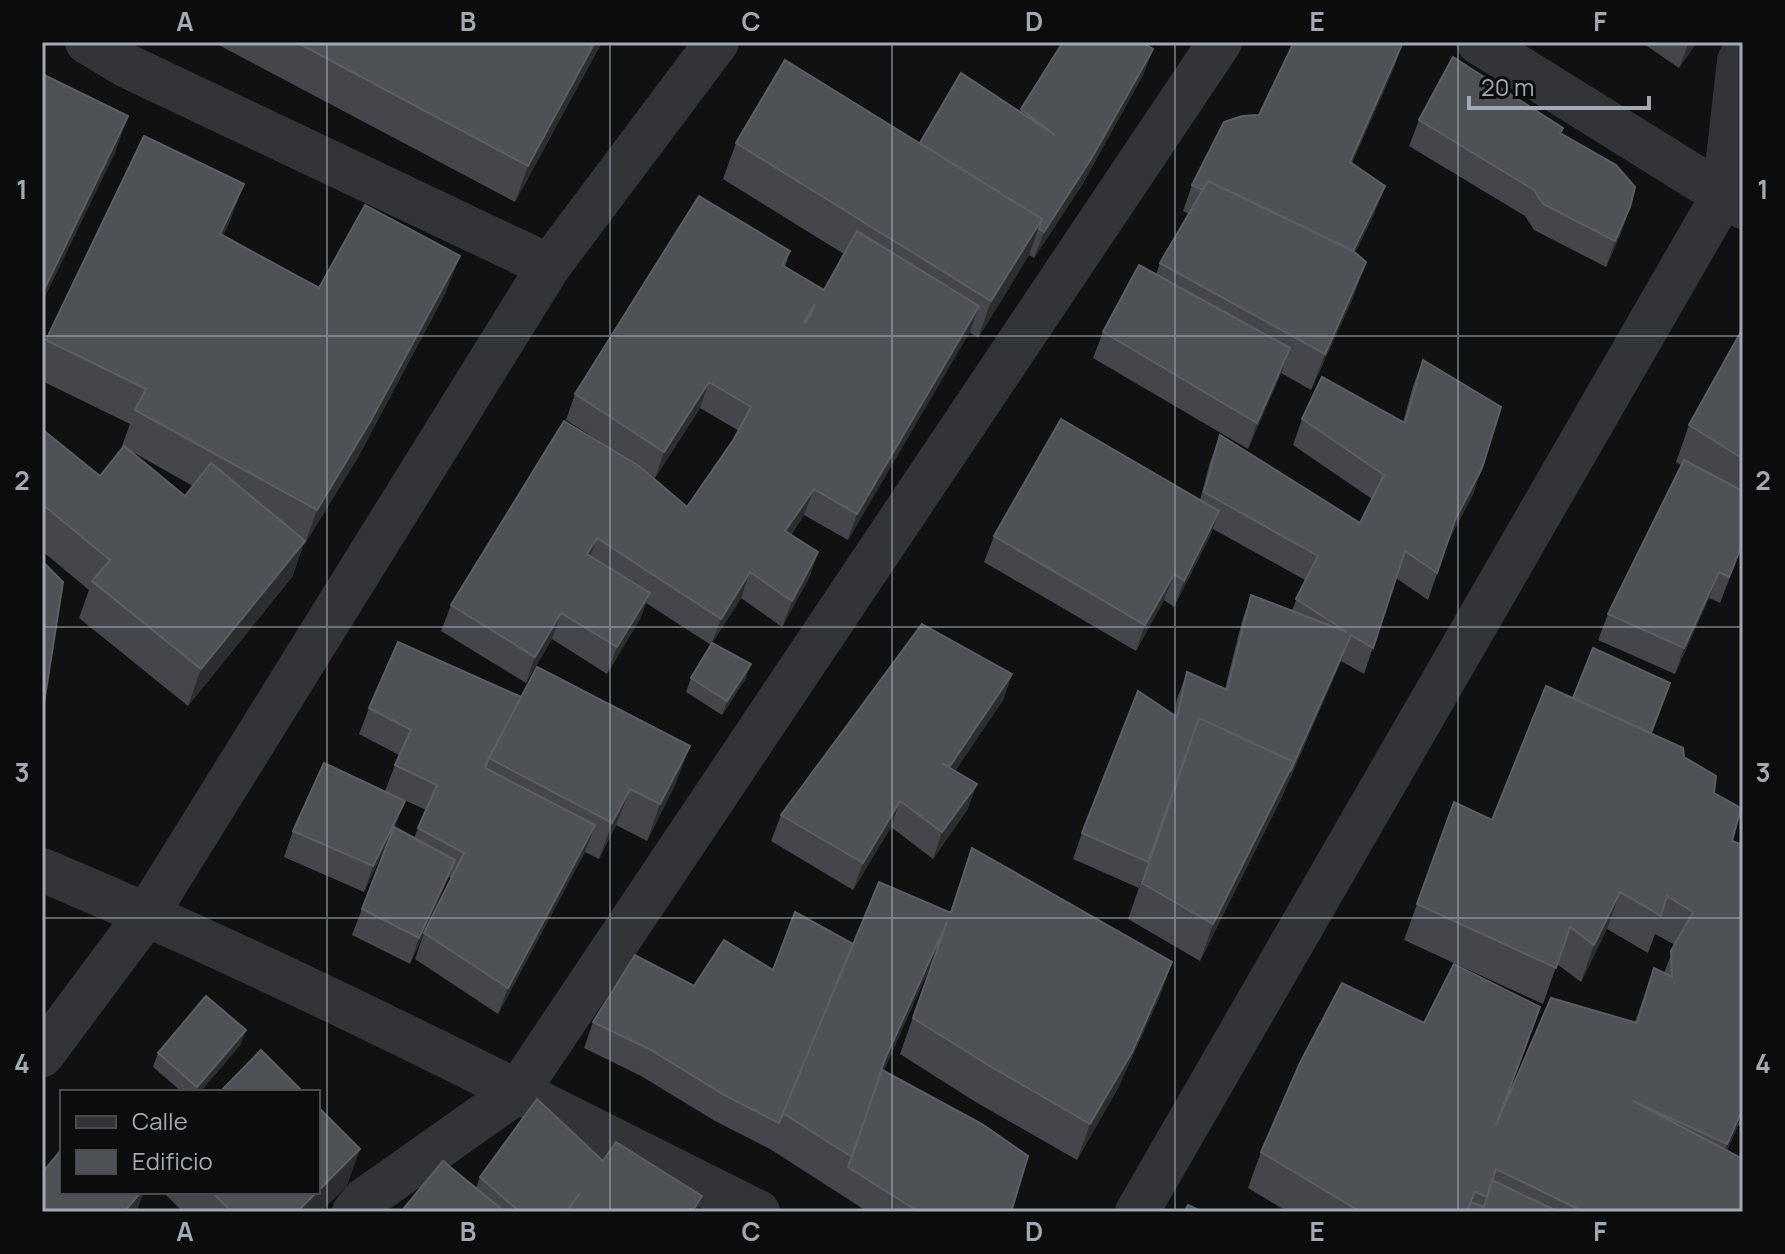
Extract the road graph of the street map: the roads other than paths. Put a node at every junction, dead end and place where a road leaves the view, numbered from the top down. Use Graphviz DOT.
graph roads {
  1 [pos="87,42"];
  2 [pos="717,42"];
  3 [pos="1220,42"];
  4 [pos="1478,42"];
  5 [pos="1743,54"];
  6 [pos="1737,193"];
  7 [pos="549,266"];
  8 [pos="42,870"];
  9 [pos="147,914"];
  10 [pos="42,1055"];
  11 [pos="517,1092"];
  12 [pos="354,1212"];
  13 [pos="758,1212"];
  14 [pos="1137,1212"];
  1 -- 7 [label="street"];
  2 -- 7 [label="street"];
  3 -- 11 [label="street"];
  4 -- 6 [label="street"];
  5 -- 6 [label="street"];
  6 -- 14 [label="street"];
  7 -- 9 [label="street"];
  8 -- 9 [label="street"];
  9 -- 10 [label="street"];
  9 -- 11 [label="street"];
  11 -- 12 [label="street"];
  11 -- 13 [label="street"];
}
